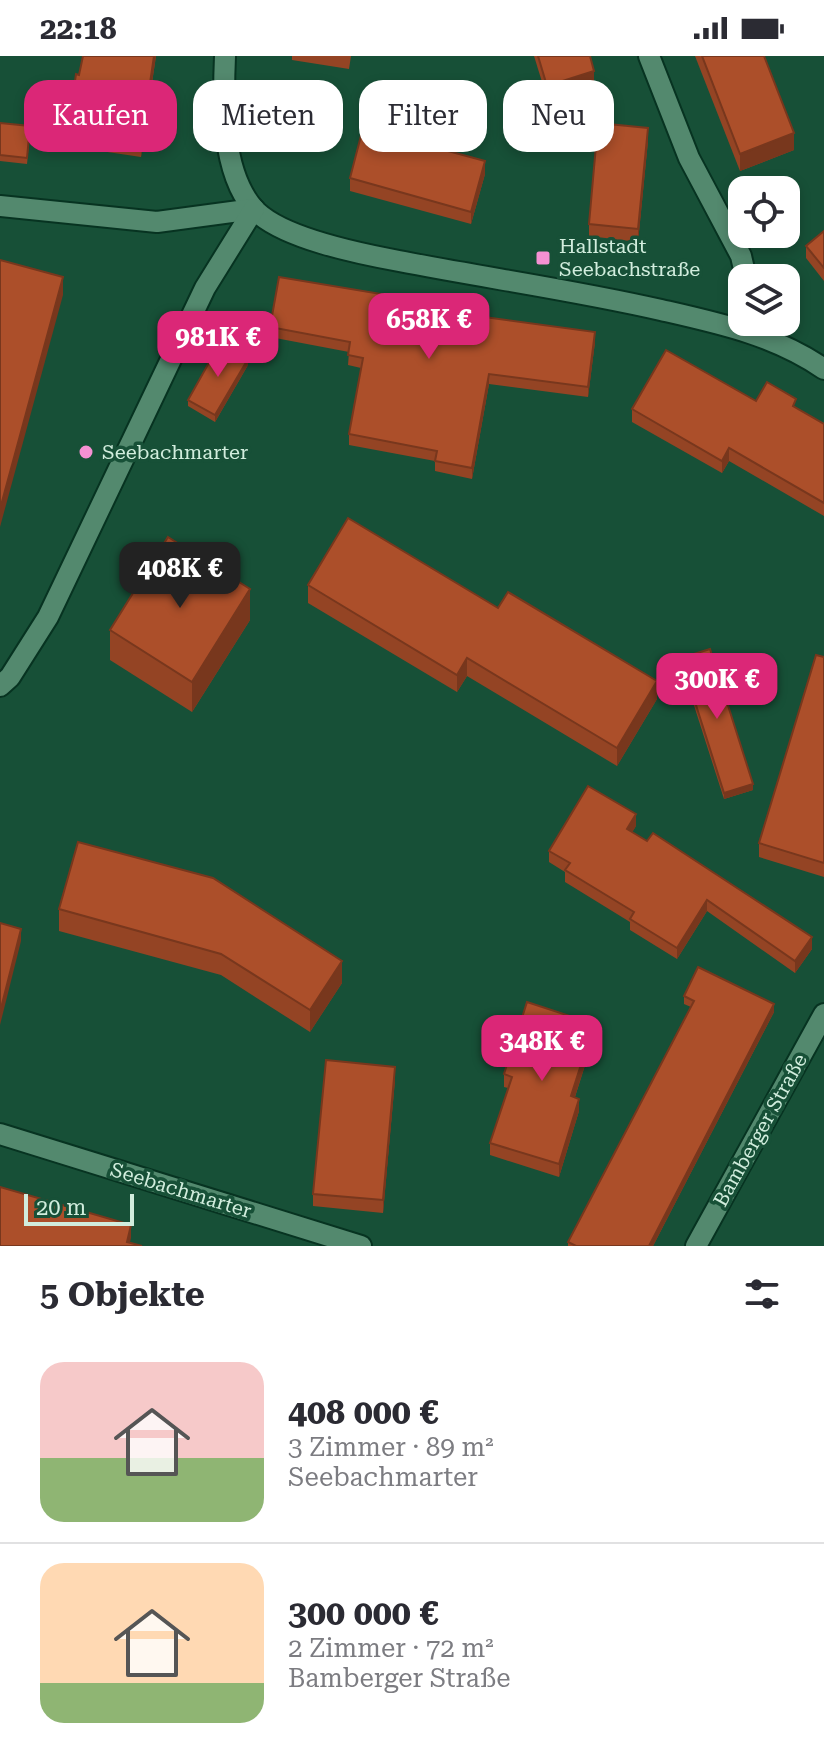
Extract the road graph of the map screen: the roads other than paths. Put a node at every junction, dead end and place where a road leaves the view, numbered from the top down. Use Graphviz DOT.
graph roads {
  1 [pos="225,56"];
  2 [pos="649,56"];
  3 [pos="0,206"];
  4 [pos="254,209"];
  5 [pos="743,264"];
  6 [pos="728,323"];
  7 [pos="766,336"];
  8 [pos="824,369"];
  9 [pos="0,686"];
  10 [pos="824,1014"];
  11 [pos="0,1134"];
  12 [pos="361,1246"];
  13 [pos="696,1246"];
  1 -- 4 [label="street"];
  2 -- 5 [label="street"];
  3 -- 4 [label="street"];
  4 -- 6 [label="street"];
  4 -- 9 [label="street"];
  7 -- 8 [label="street"];
  10 -- 13 [label="street, Bamberger Straße"];
  11 -- 12 [label="street, Seebachmarter"];
}
